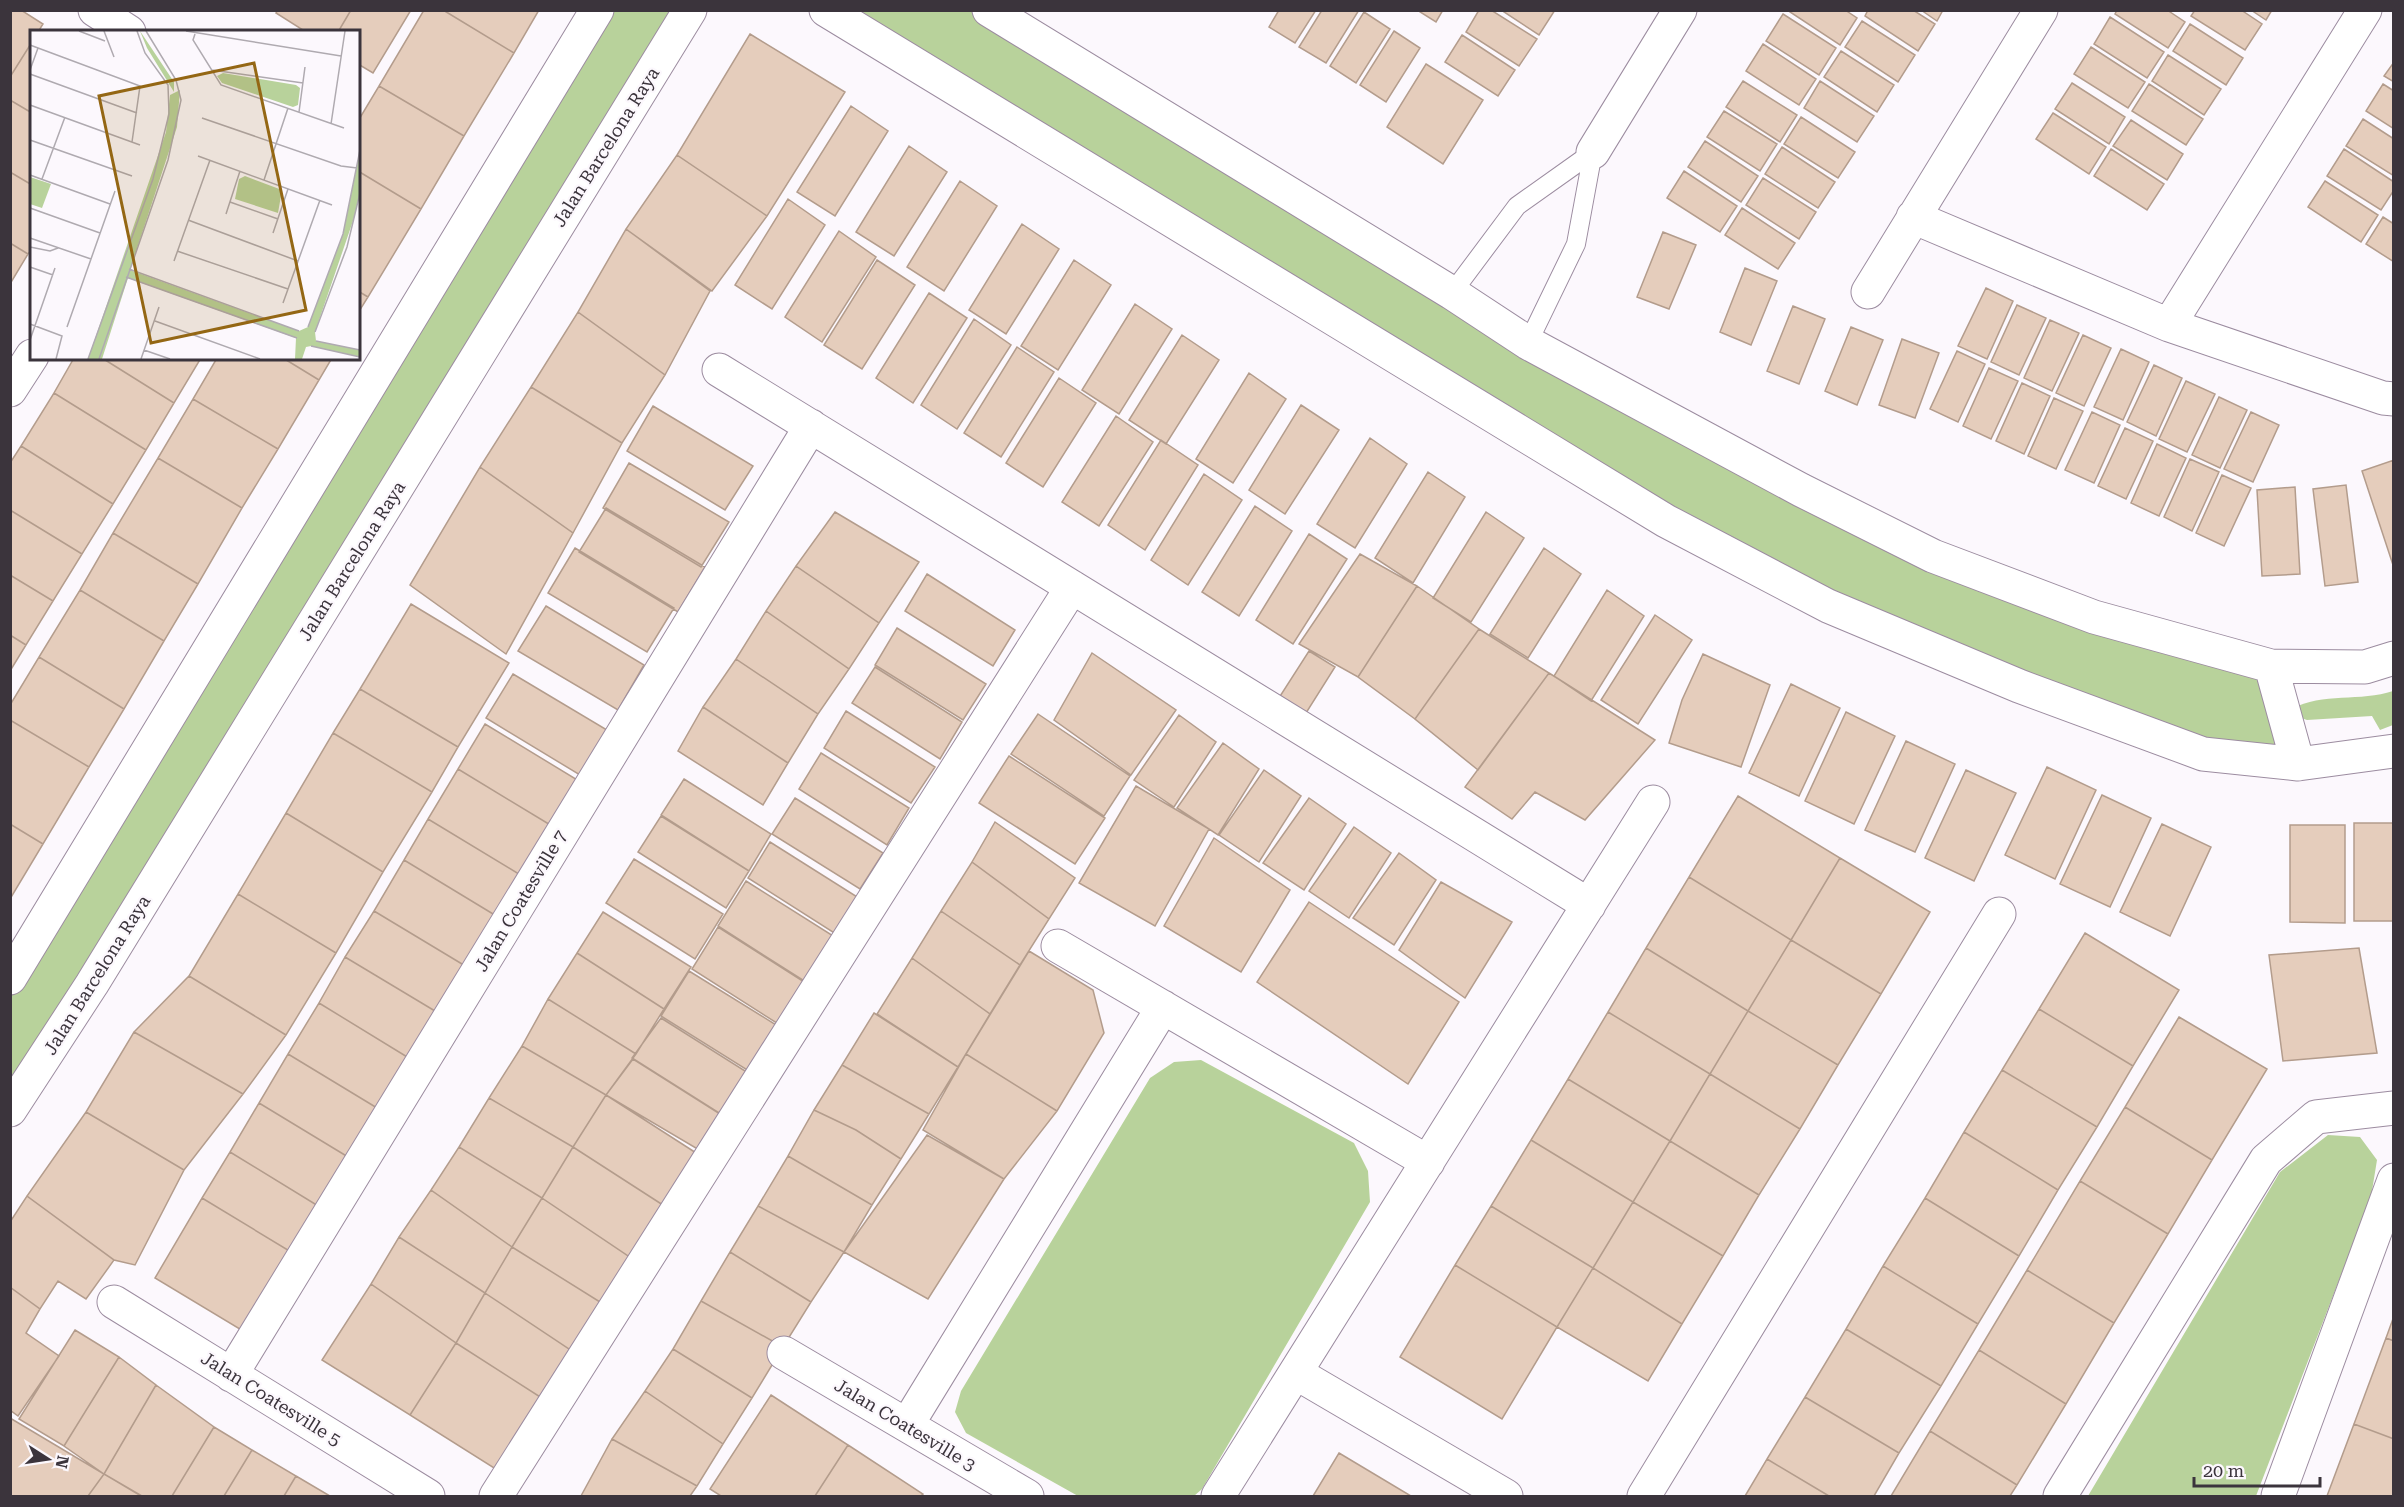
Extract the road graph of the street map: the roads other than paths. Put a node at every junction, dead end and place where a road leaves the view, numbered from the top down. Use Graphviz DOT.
graph roads {
  1 [pos="95,10"];
  2 [pos="597,10"];
  3 [pos="690,10"];
  4 [pos="826,10"];
  5 [pos="989,10"];
  6 [pos="1680,10"];
  7 [pos="2041,10"];
  8 [pos="2365,10"];
  9 [pos="126,30"];
  10 [pos="1593,152"];
  11 [pos="1913,217"];
  12 [pos="1868,292"];
  13 [pos="1452,293"];
  14 [pos="2169,325"];
  15 [pos="1528,343"];
  16 [pos="30,359"];
  17 [pos="719,370"];
  18 [pos="10,390"];
  19 [pos="2394,399"];
  20 [pos="811,426"];
  21 [pos="1072,587"];
  22 [pos="2394,658"];
  23 [pos="2271,666"];
  24 [pos="2394,751"];
  25 [pos="2298,764"];
  26 [pos="1653,802"];
  27 [pos="1588,905"];
  28 [pos="1999,914"];
  29 [pos="1058,946"];
  30 [pos="10,978"];
  31 [pos="1163,1008"];
  32 [pos="2394,1108"];
  33 [pos="10,1110"];
  34 [pos="1428,1162"];
  35 [pos="2394,1180"];
  36 [pos="114,1302"];
  37 [pos="784,1353"];
  38 [pos="1296,1373"];
  39 [pos="231,1375"];
  40 [pos="907,1425"];
  41 [pos="428,1497"];
  42 [pos="496,1497"];
  43 [pos="1027,1497"];
  44 [pos="1218,1497"];
  45 [pos="1506,1497"];
  46 [pos="1644,1497"];
  47 [pos="2060,1497"];
  48 [pos="2278,1497"];
  1 -- 9 [label="street"];
  2 -- 30 [label="street"];
  3 -- 33 [label="street, Jalan Barcelona Raya"];
  4 -- 25 [label="street"];
  5 -- 13 [label="street"];
  6 -- 10 [label="street"];
  7 -- 11 [label="street"];
  8 -- 14 [label="street"];
  10 -- 13 [label="lane"];
  10 -- 15 [label="lane"];
  11 -- 12 [label="street"];
  11 -- 14 [label="street"];
  13 -- 15 [label="street"];
  14 -- 19 [label="street"];
  15 -- 23 [label="street"];
  16 -- 18 [label="street"];
  17 -- 20 [label="street"];
  20 -- 21 [label="street"];
  20 -- 39 [label="street, Jalan Coatesville 7"];
  21 -- 27 [label="street"];
  21 -- 42 [label="street"];
  22 -- 23 [label="street"];
  23 -- 25 [label="street"];
  24 -- 25 [label="street"];
  26 -- 27 [label="street"];
  27 -- 34 [label="street"];
  28 -- 46 [label="street"];
  29 -- 31 [label="street"];
  31 -- 34 [label="street"];
  31 -- 40 [label="street"];
  32 -- 47 [label="street"];
  34 -- 38 [label="street"];
  35 -- 48 [label="street"];
  36 -- 39 [label="street, Jalan Coatesville 5"];
  37 -- 40 [label="street, Jalan Coatesville 3"];
  38 -- 44 [label="street"];
  38 -- 45 [label="street"];
  39 -- 41 [label="street, Jalan Coatesville 5"];
  40 -- 43 [label="street, Jalan Coatesville 3"];
}
